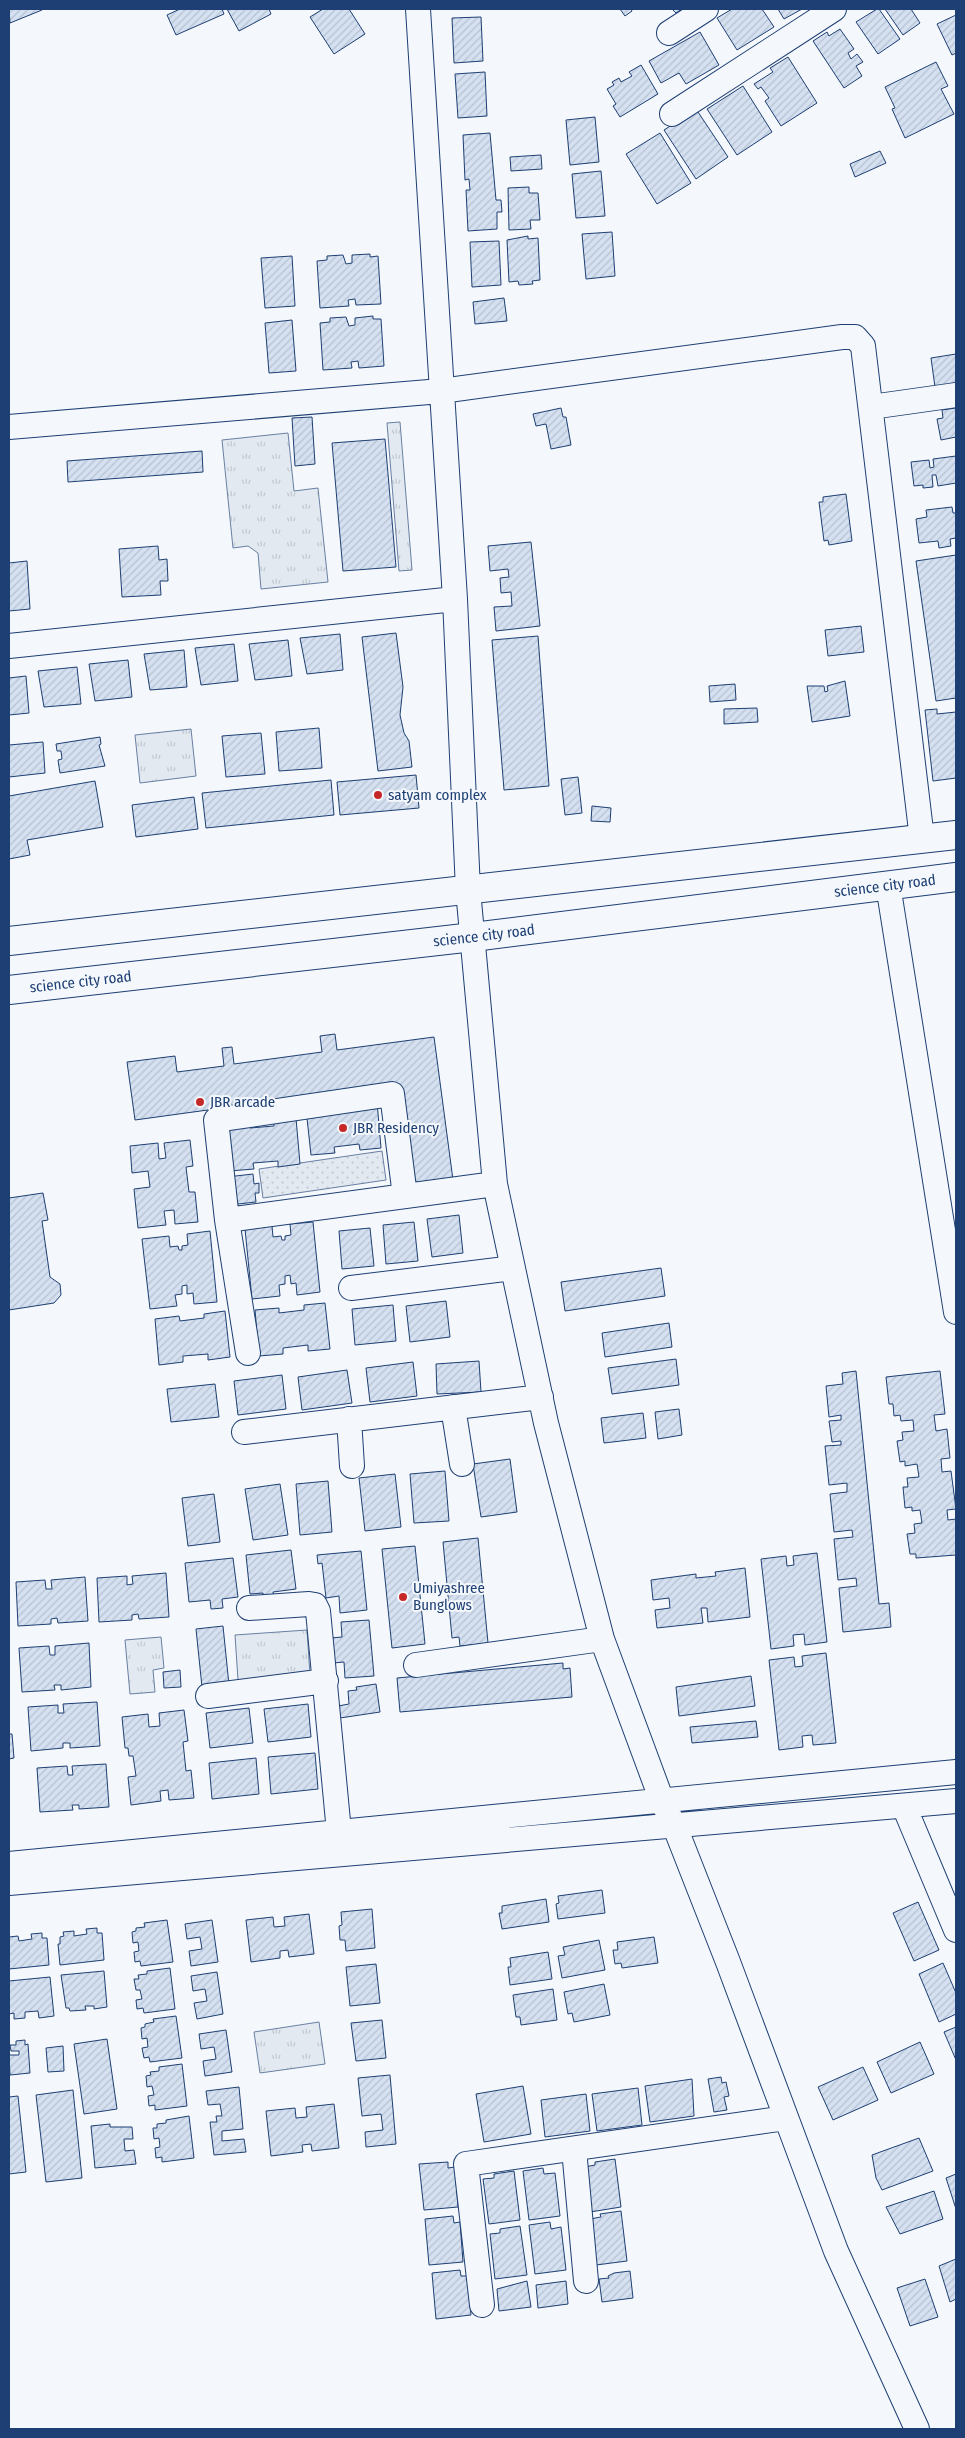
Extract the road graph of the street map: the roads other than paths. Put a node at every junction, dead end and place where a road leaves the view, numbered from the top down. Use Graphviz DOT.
graph roads {
  1 [pos="418,9"];
  2 [pos="706,9"];
  3 [pos="834,9"];
  4 [pos="669,33"];
  5 [pos="672,114"];
  6 [pos="441,391"];
  7 [pos="956,394"];
  8 [pos="871,407"];
  9 [pos="9,427"];
  10 [pos="455,598"];
  11 [pos="9,646"];
  12 [pos="956,835"];
  13 [pos="922,839"];
  14 [pos="956,877"];
  15 [pos="888,885"];
  16 [pos="468,890"];
  17 [pos="473,937"];
  18 [pos="9,941"];
  19 [pos="9,990"];
  20 [pos="495,1184"];
  21 [pos="405,1196"];
  22 [pos="227,1220"];
  23 [pos="513,1268"];
  24 [pos="351,1288"];
  25 [pos="956,1312"];
  26 [pos="248,1353"];
  27 [pos="541,1397"];
  28 [pos="453,1407"];
  29 [pos="349,1419"];
  30 [pos="244,1432"];
  31 [pos="462,1464"];
  32 [pos="352,1466"];
  33 [pos="249,1608"];
  34 [pos="602,1639"];
  35 [pos="416,1665"];
  36 [pos="326,1682"];
  37 [pos="208,1696"];
  38 [pos="956,1772"];
  39 [pos="662,1801"];
  40 [pos="956,1801"];
  41 [pos="904,1806"];
  42 [pos="675,1827"];
  43 [pos="339,1832"];
  44 [pos="9,1864"];
  45 [pos="9,1883"];
  46 [pos="956,1930"];
  47 [pos="786,2118"];
  48 [pos="574,2149"];
  49 [pos="586,2281"];
  50 [pos="482,2305"];
  51 [pos="917,2429"];
  1 -- 6 [label="street"];
  2 -- 4 [label="street"];
  3 -- 5 [label="street"];
  6 -- 8 [label="street"];
  6 -- 9 [label="street"];
  6 -- 10 [label="street"];
  7 -- 8 [label="street"];
  8 -- 13 [label="street"];
  10 -- 11 [label="street"];
  10 -- 16 [label="street"];
  12 -- 13 [label="main road"];
  13 -- 16 [label="main road"];
  14 -- 15 [label="main road, science city road"];
  15 -- 17 [label="main road, science city road"];
  15 -- 25 [label="street"];
  16 -- 17 [label="street"];
  16 -- 18 [label="main road"];
  17 -- 19 [label="main road, science city road"];
  17 -- 20 [label="street"];
  20 -- 21 [label="street"];
  20 -- 23 [label="street"];
  21 -- 22 [label="street"];
  21 -- 22 [label="street"];
  22 -- 26 [label="street"];
  23 -- 24 [label="street"];
  23 -- 27 [label="street"];
  27 -- 28 [label="street"];
  27 -- 34 [label="street"];
  28 -- 29 [label="street"];
  28 -- 31 [label="street"];
  29 -- 30 [label="street"];
  29 -- 32 [label="street"];
  33 -- 36 [label="street"];
  34 -- 35 [label="street"];
  34 -- 39 [label="street"];
  36 -- 37 [label="street"];
  36 -- 43 [label="street"];
  38 -- 39 [label="street"];
  39 -- 42 [label="street"];
  39 -- 43 [label="street"];
  40 -- 41 [label="street"];
  41 -- 42 [label="street"];
  41 -- 46 [label="street"];
  42 -- 45 [label="street"];
  42 -- 47 [label="street"];
  43 -- 44 [label="street"];
  47 -- 48 [label="street"];
  47 -- 51 [label="street"];
  48 -- 49 [label="street"];
  48 -- 50 [label="street"];
}
